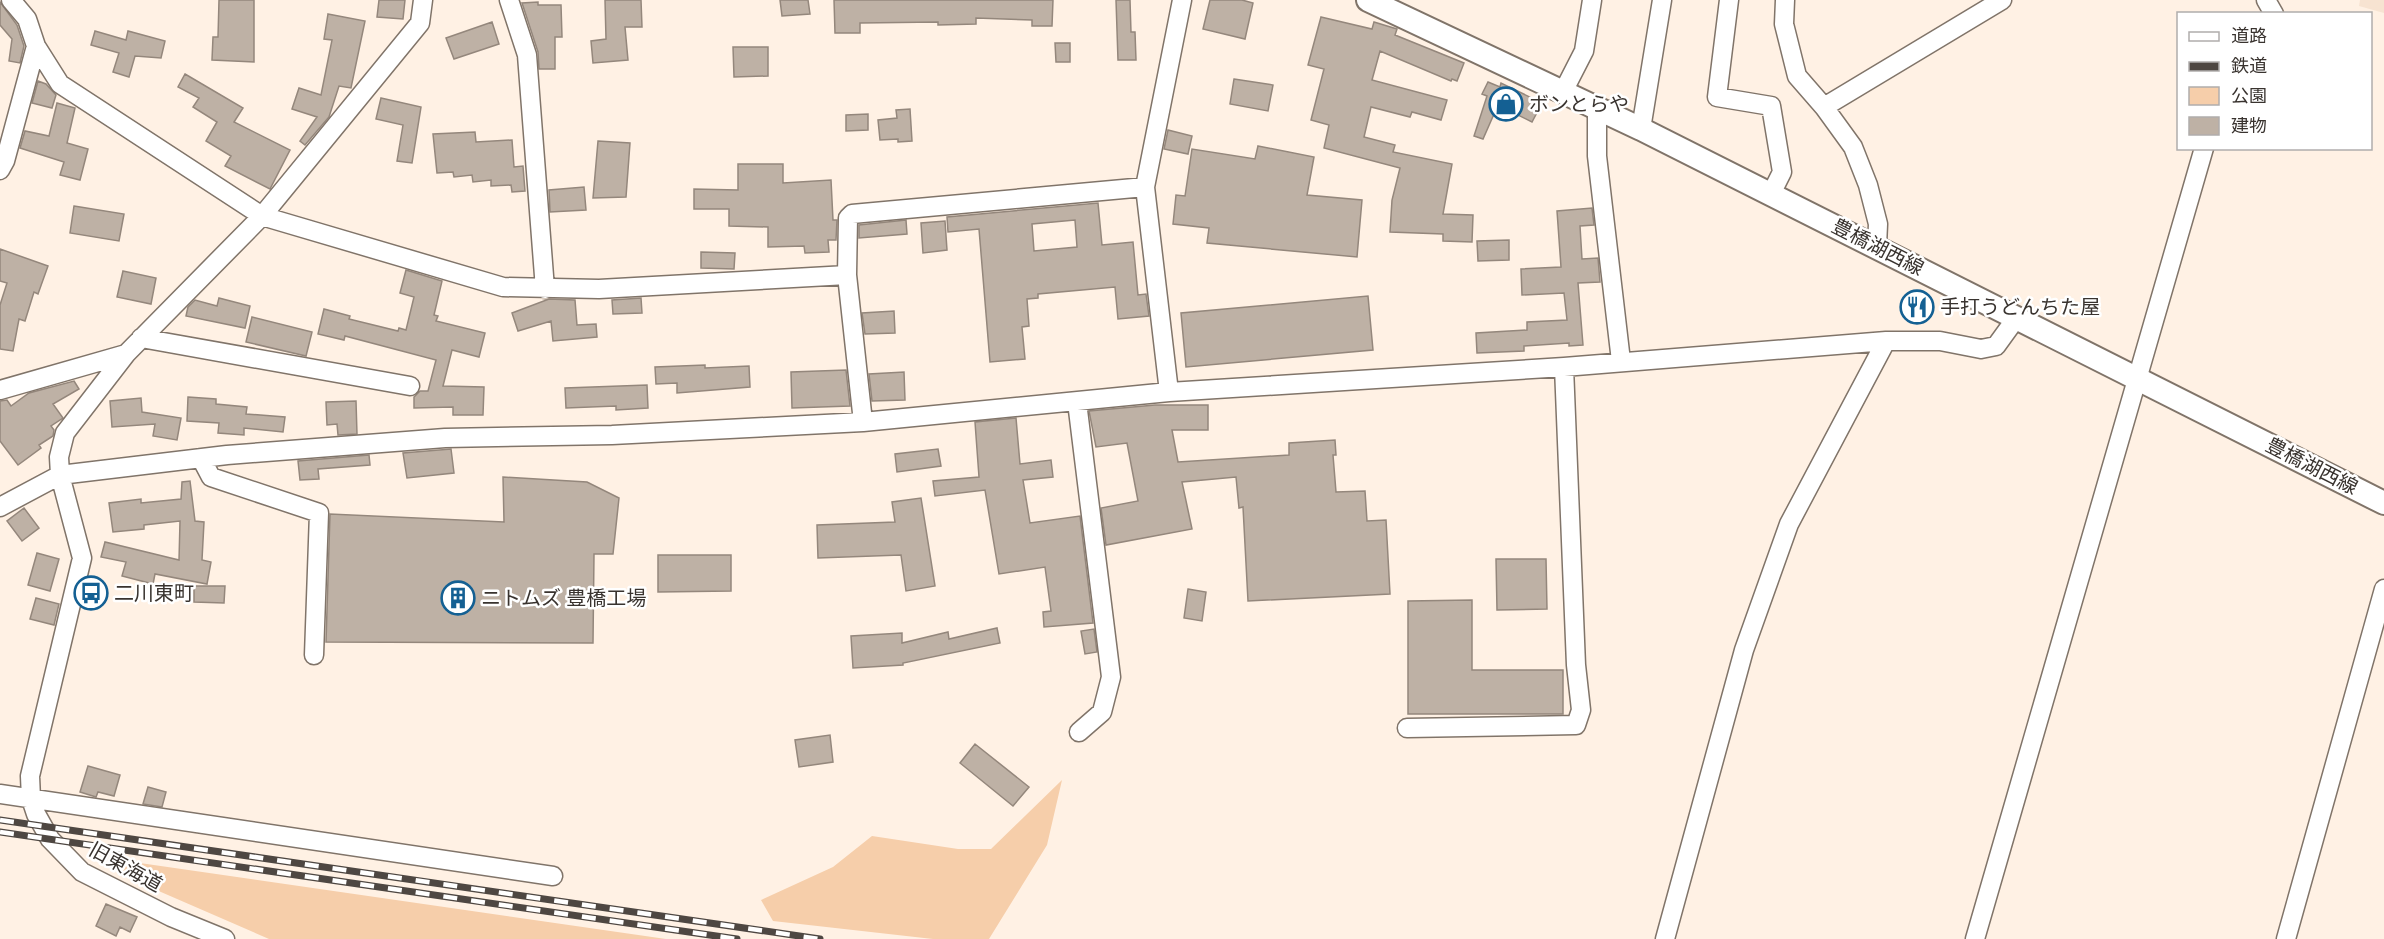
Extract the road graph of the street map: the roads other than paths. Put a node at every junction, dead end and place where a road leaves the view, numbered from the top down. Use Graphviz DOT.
graph roads {
  1 [pos="11,0"];
  2 [pos="423,0"];
  3 [pos="509,0"];
  4 [pos="1182,0"];
  5 [pos="1368,0"];
  6 [pos="1592,0"];
  7 [pos="1662,0"];
  8 [pos="1729,0"];
  9 [pos="1785,0"];
  10 [pos="2002,0"];
  11 [pos="36,46"];
  12 [pos="1563,92"];
  13 [pos="1824,107"];
  14 [pos="1597,108"];
  15 [pos="1641,129"];
  16 [pos="2203,150"];
  17 [pos="0,170"];
  18 [pos="1145,187"];
  19 [pos="1771,194"];
  20 [pos="262,216"];
  21 [pos="1877,246"];
  22 [pos="847,275"];
  23 [pos="545,289"];
  24 [pos="2017,317"];
  25 [pos="141,338"];
  26 [pos="1886,341"];
  27 [pos="126,354"];
  28 [pos="1621,361"];
  29 [pos="1564,367"];
  30 [pos="2136,378"];
  31 [pos="410,386"];
  32 [pos="0,390"];
  33 [pos="1168,392"];
  34 [pos="1077,402"];
  35 [pos="863,422"];
  36 [pos="201,458"];
  37 [pos="60,475"];
  38 [pos="2384,503"];
  39 [pos="0,507"];
  40 [pos="2384,589"];
  41 [pos="314,655"];
  42 [pos="1407,728"];
  43 [pos="1079,732"];
  44 [pos="0,794"];
  45 [pos="31,799"];
  46 [pos="553,876"];
  47 [pos="225,939"];
  48 [pos="1665,939"];
  49 [pos="1975,939"];
  50 [pos="2286,939"];
  1 -- 11 [label="street"];
  2 -- 20 [label="street"];
  3 -- 23 [label="street"];
  4 -- 18 [label="street"];
  5 -- 12 [label="main road, 豊橋湖西線"];
  6 -- 12 [label="street"];
  7 -- 15 [label="street"];
  8 -- 19 [label="street"];
  9 -- 13 [label="street"];
  10 -- 13 [label="street"];
  11 -- 17 [label="street"];
  11 -- 20 [label="street"];
  12 -- 14 [label="main road, 豊橋湖西線"];
  13 -- 21 [label="street"];
  14 -- 15 [label="main road, 豊橋湖西線"];
  14 -- 28 [label="street"];
  15 -- 19 [label="main road, 豊橋湖西線"];
  16 -- 30 [label="street"];
  18 -- 22 [label="street"];
  18 -- 33 [label="street"];
  19 -- 21 [label="main road, 豊橋湖西線"];
  20 -- 23 [label="street"];
  20 -- 25 [label="street"];
  21 -- 24 [label="main road, 豊橋湖西線"];
  22 -- 23 [label="street"];
  22 -- 35 [label="street"];
  24 -- 26 [label="street"];
  24 -- 30 [label="main road, 豊橋湖西線"];
  25 -- 27 [label="street"];
  25 -- 31 [label="street"];
  26 -- 28 [label="street"];
  26 -- 48 [label="street"];
  27 -- 32 [label="street"];
  27 -- 37 [label="street"];
  28 -- 29 [label="street"];
  29 -- 33 [label="street"];
  29 -- 42 [label="street"];
  30 -- 38 [label="main road, 豊橋湖西線"];
  30 -- 49 [label="street"];
  33 -- 34 [label="street"];
  34 -- 35 [label="street"];
  34 -- 43 [label="street"];
  35 -- 36 [label="street"];
  36 -- 37 [label="street"];
  36 -- 41 [label="street"];
  37 -- 39 [label="street"];
  37 -- 45 [label="street"];
  40 -- 50 [label="street"];
  44 -- 45 [label="street"];
  45 -- 46 [label="street"];
  45 -- 47 [label="street, 旧東海道"];
}
